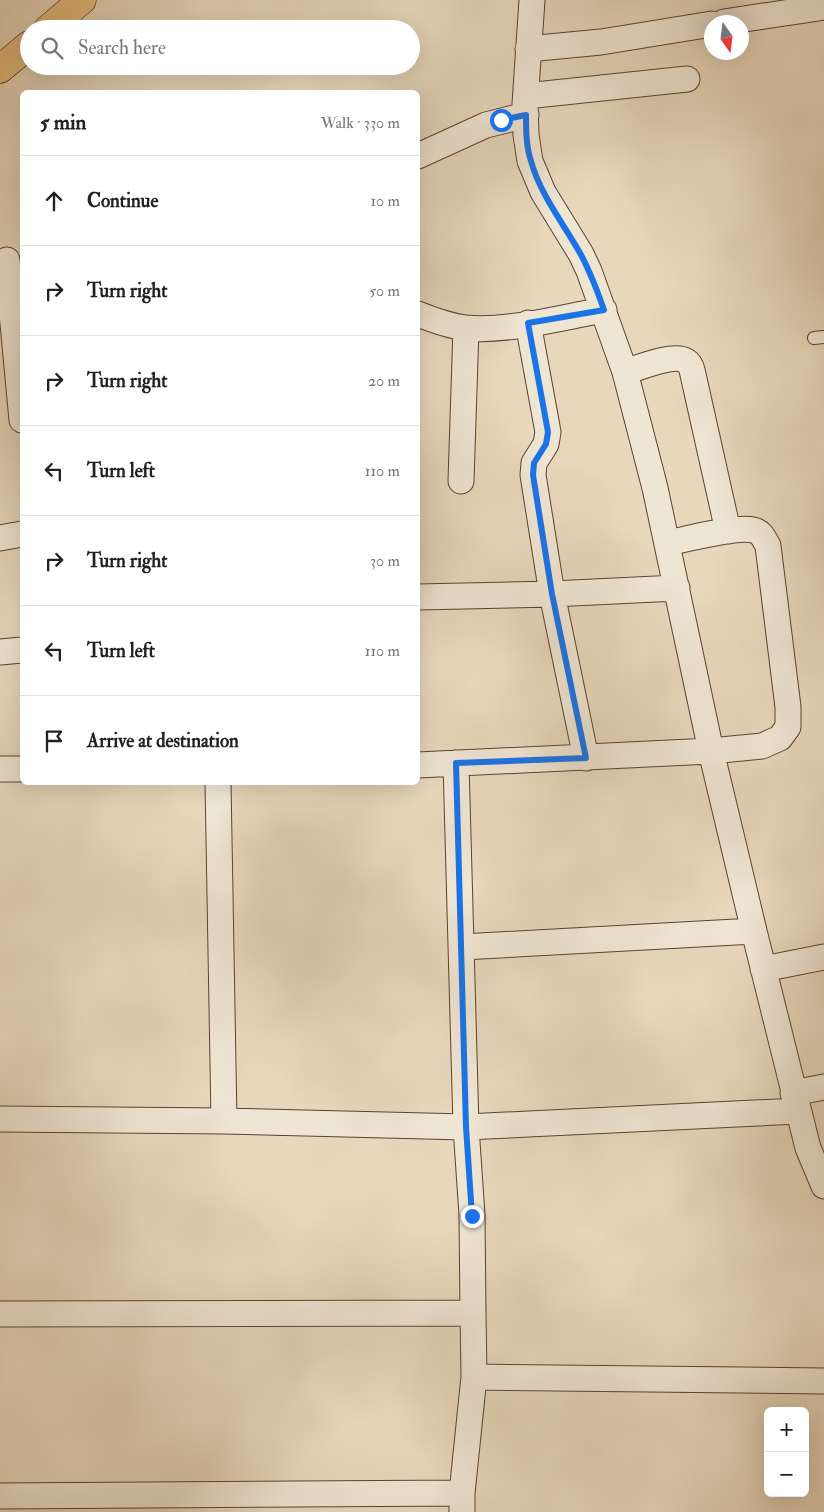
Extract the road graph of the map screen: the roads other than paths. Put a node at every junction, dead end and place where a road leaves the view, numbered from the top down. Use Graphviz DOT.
graph roads {
  1 [pos="82,0"];
  2 [pos="532,0"];
  3 [pos="824,7"];
  4 [pos="749,18"];
  5 [pos="59,20"];
  6 [pos="704,25"];
  7 [pos="528,49"];
  8 [pos="20,52"];
  9 [pos="0,69"];
  10 [pos="687,79"];
  11 [pos="526,105"];
  12 [pos="420,155"];
  13 [pos="10,260"];
  14 [pos="604,310"];
  15 [pos="420,315"];
  16 [pos="528,323"];
  17 [pos="466,328"];
  18 [pos="625,372"];
  19 [pos="20,393"];
  20 [pos="461,481"];
  21 [pos="728,531"];
  22 [pos="20,534"];
  23 [pos="0,538"];
  24 [pos="668,543"];
  25 [pos="677,588"];
  26 [pos="552,594"];
  27 [pos="420,597"];
  28 [pos="20,650"];
  29 [pos="0,652"];
  30 [pos="711,751"];
  31 [pos="586,758"];
  32 [pos="456,763"];
  33 [pos="420,765"];
  34 [pos="0,769"];
  35 [pos="20,769"];
  36 [pos="218,785"];
  37 [pos="754,931"];
  38 [pos="462,947"];
  39 [pos="824,957"];
  40 [pos="763,969"];
  41 [pos="824,1087"];
  42 [pos="795,1102"];
  43 [pos="0,1119"];
  44 [pos="224,1121"];
  45 [pos="466,1127"];
  46 [pos="824,1186"];
  47 [pos="473,1313"];
  48 [pos="0,1314"];
  49 [pos="474,1377"];
  50 [pos="824,1381"];
  51 [pos="0,1496"];
  52 [pos="462,1502"];
  1 -- 5 [label="main road"];
  2 -- 7 [label="street"];
  3 -- 4 [label="street"];
  6 -- 7 [label="street"];
  7 -- 11 [label="street"];
  8 -- 9 [label="main road"];
  10 -- 11 [label="street"];
  11 -- 12 [label="street"];
  11 -- 14 [label="street"];
  13 -- 19 [label="street"];
  14 -- 16 [label="street"];
  14 -- 18 [label="street"];
  15 -- 17 [label="street"];
  16 -- 17 [label="street"];
  16 -- 26 [label="street"];
  17 -- 20 [label="street"];
  18 -- 21 [label="street"];
  18 -- 24 [label="street"];
  21 -- 24 [label="street"];
  21 -- 30 [label="street"];
  22 -- 23 [label="street"];
  24 -- 25 [label="street"];
  25 -- 26 [label="street"];
  25 -- 30 [label="street"];
  26 -- 27 [label="street"];
  26 -- 31 [label="street"];
  28 -- 29 [label="street"];
  30 -- 31 [label="street"];
  30 -- 37 [label="street"];
  31 -- 32 [label="street"];
  32 -- 33 [label="street"];
  32 -- 38 [label="street"];
  34 -- 35 [label="street"];
  36 -- 44 [label="street"];
  37 -- 38 [label="street"];
  37 -- 40 [label="street"];
  38 -- 45 [label="street"];
  39 -- 40 [label="street"];
  40 -- 42 [label="street"];
  41 -- 42 [label="street"];
  42 -- 45 [label="street"];
  42 -- 46 [label="street"];
  43 -- 44 [label="street"];
  44 -- 45 [label="street"];
  45 -- 47 [label="street"];
  47 -- 48 [label="street"];
  47 -- 49 [label="street"];
  49 -- 50 [label="street"];
  49 -- 52 [label="street"];
  51 -- 52 [label="street"];
}
